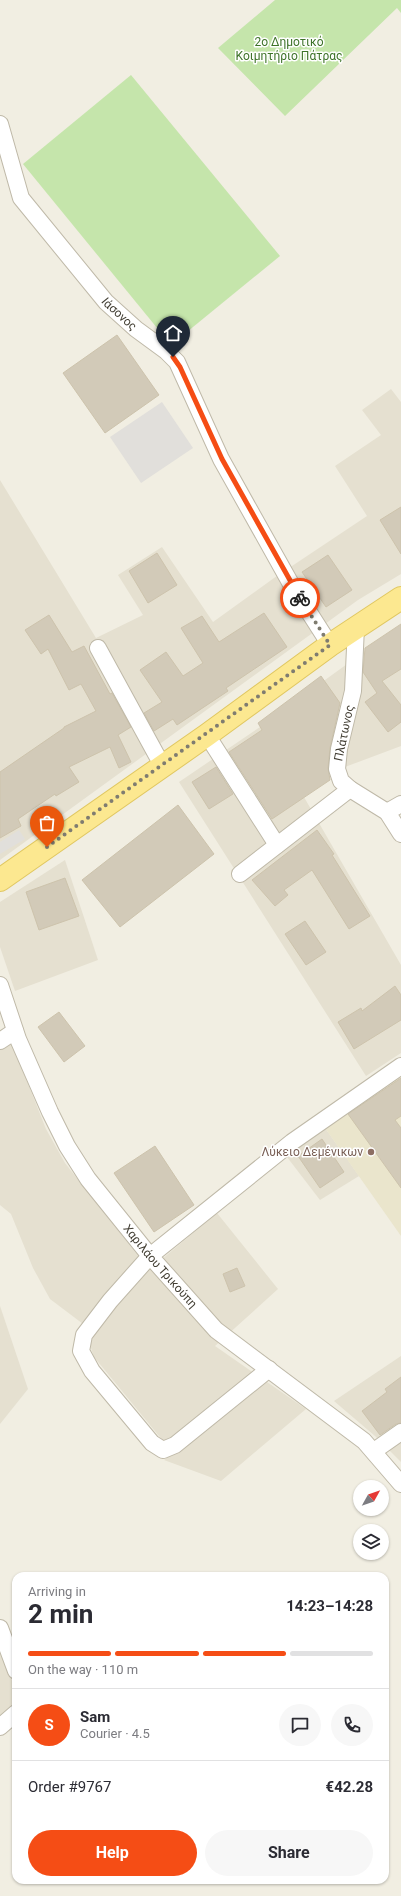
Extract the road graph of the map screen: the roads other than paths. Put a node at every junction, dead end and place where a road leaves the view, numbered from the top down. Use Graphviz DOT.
graph roads {
  1 [pos="0,124"];
  2 [pos="401,599"];
  3 [pos="356,627"];
  4 [pos="330,645"];
  5 [pos="98,648"];
  6 [pos="206,734"];
  7 [pos="162,765"];
  8 [pos="350,789"];
  9 [pos="401,804"];
  10 [pos="387,812"];
  11 [pos="401,834"];
  12 [pos="277,845"];
  13 [pos="240,874"];
  14 [pos="0,880"];
  15 [pos="0,985"];
  16 [pos="15,1031"];
  17 [pos="0,1041"];
  18 [pos="401,1066"];
  19 [pos="150,1256"];
  20 [pos="269,1369"];
  21 [pos="401,1432"];
  22 [pos="374,1451"];
  23 [pos="401,1484"];
  24 [pos="0,1628"];
  25 [pos="12,1660"];
  26 [pos="12,1717"];
  27 [pos="0,1728"];
  1 -- 4 [label="street, Ιάσονος"];
  2 -- 3 [label="main road"];
  3 -- 4 [label="main road"];
  3 -- 8 [label="street, Πλάτωνος"];
  4 -- 6 [label="main road"];
  5 -- 7 [label="street"];
  6 -- 7 [label="main road"];
  6 -- 12 [label="street"];
  7 -- 14 [label="main road"];
  8 -- 10 [label="street, Πλάτωνος"];
  8 -- 12 [label="street"];
  9 -- 10 [label="street"];
  10 -- 11 [label="street, Πλάτωνος"];
  12 -- 13 [label="street"];
  15 -- 16 [label="street, Χαριλάου Τρικούπη"];
  16 -- 17 [label="street"];
  16 -- 19 [label="street, Χαριλάου Τρικούπη"];
  18 -- 19 [label="street"];
  19 -- 20 [label="street, Χαριλάου Τρικούπη"];
  19 -- 20 [label="street"];
  20 -- 22 [label="street, Χαριλάου Τρικούπη"];
  21 -- 22 [label="street"];
  22 -- 23 [label="street, Χαριλάου Τρικούπη"];
  24 -- 25 [label="street"];
  26 -- 27 [label="street"];
}
